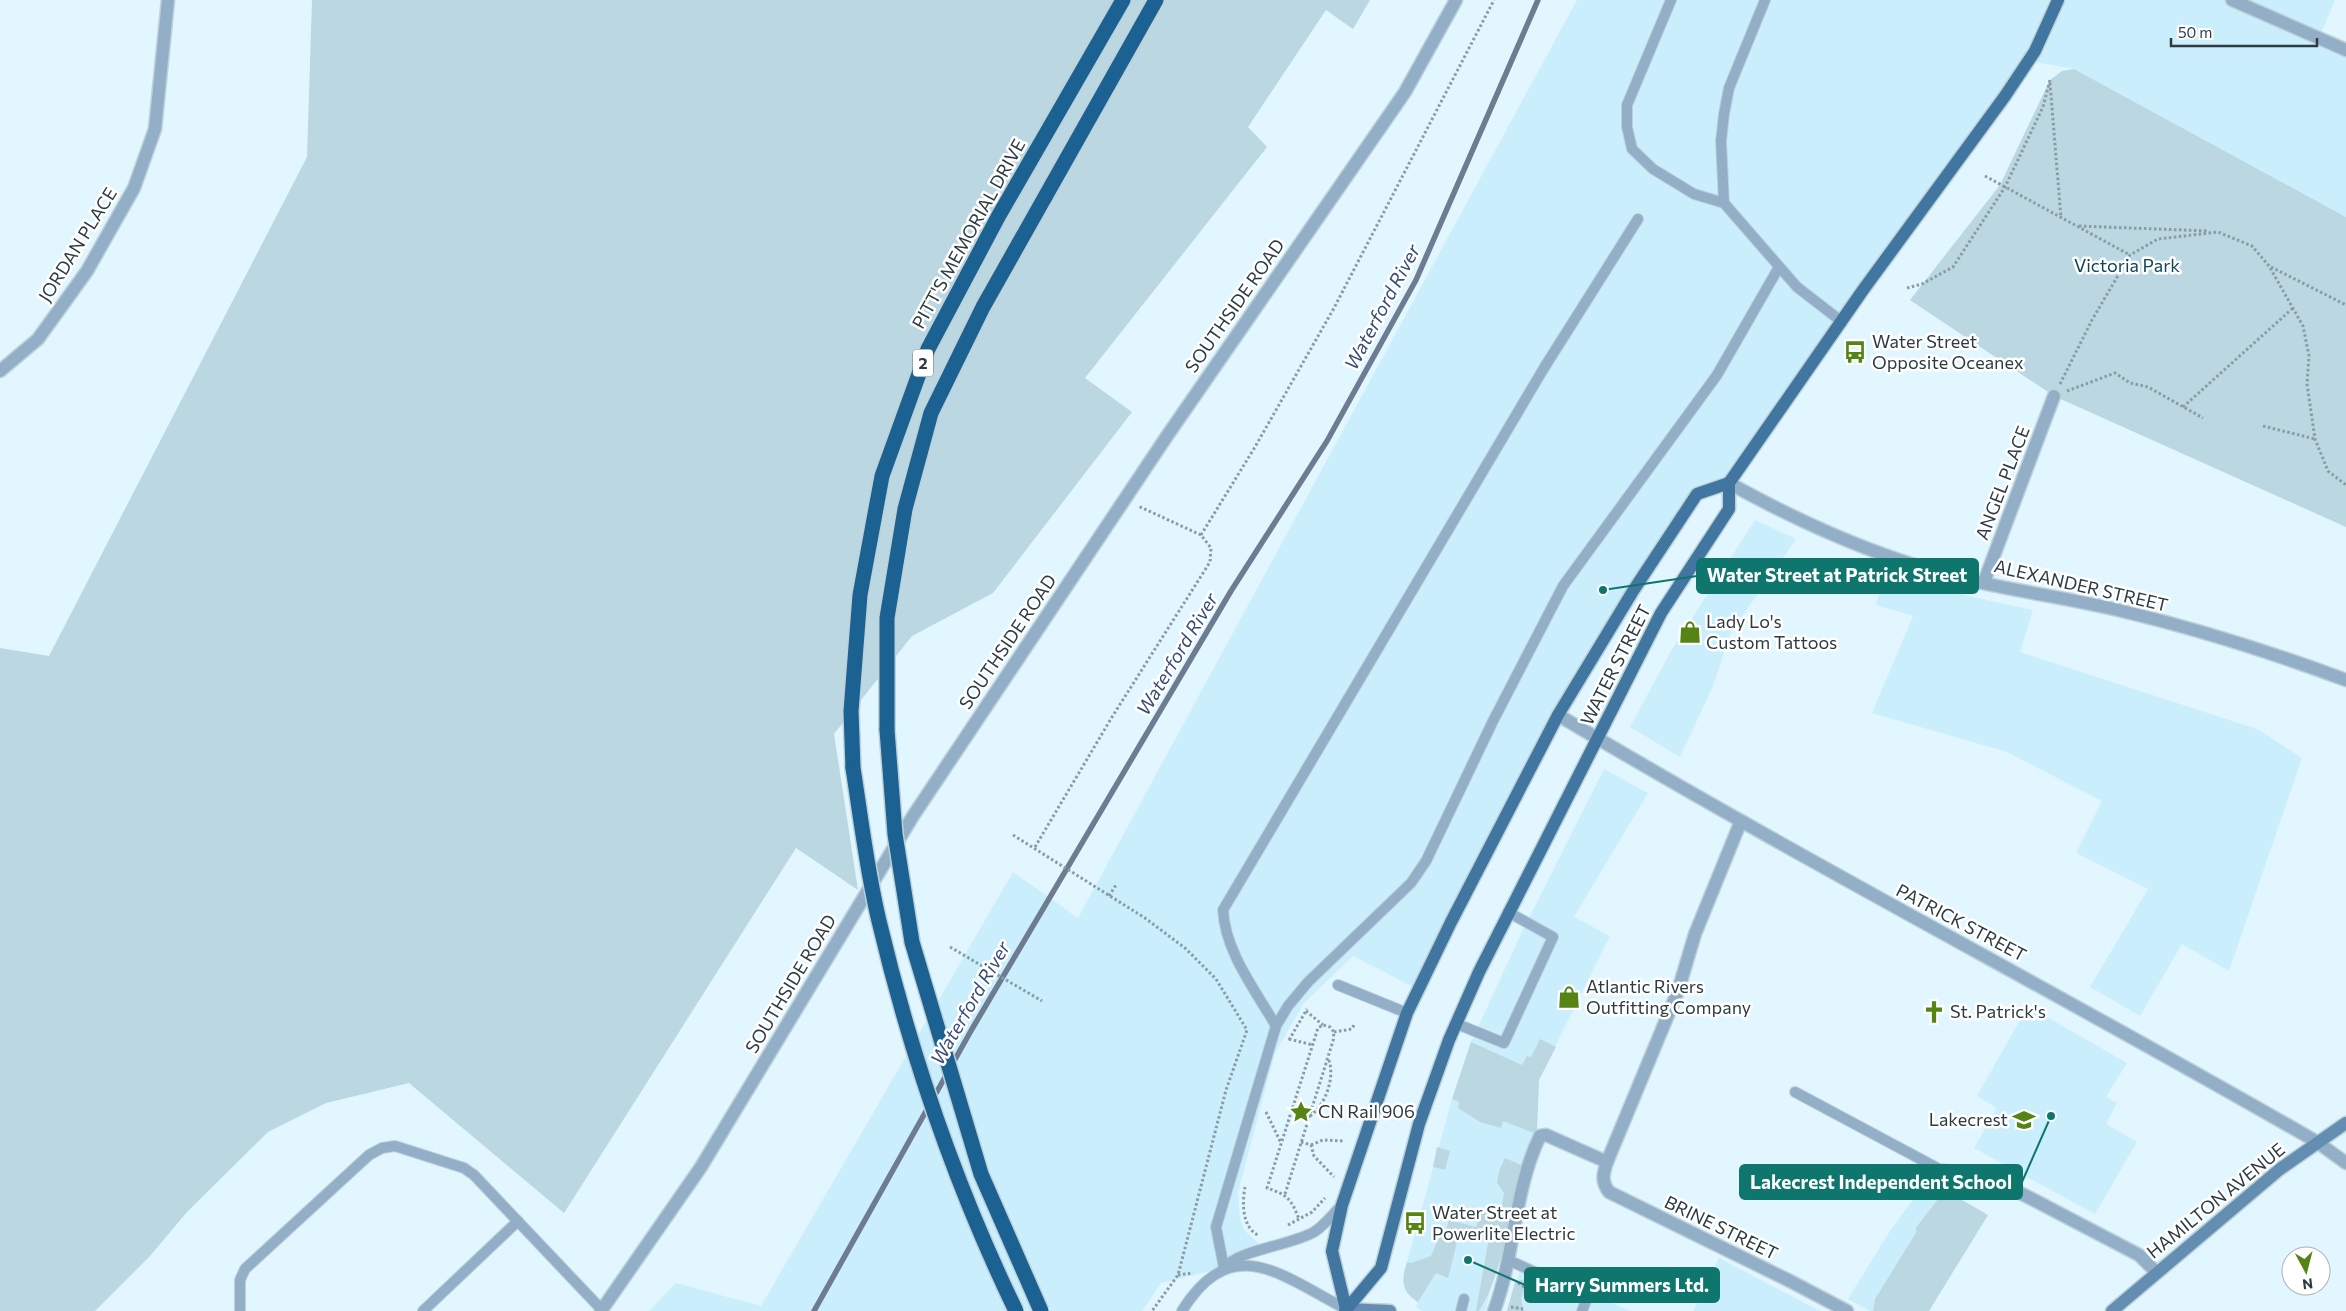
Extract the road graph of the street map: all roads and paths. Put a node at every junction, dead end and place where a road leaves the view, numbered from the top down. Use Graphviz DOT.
graph roads {
  1 [pos="168,0"];
  2 [pos="1123,0"];
  3 [pos="1156,0"];
  4 [pos="1456,0"];
  5 [pos="1494,0"];
  6 [pos="1671,0"];
  7 [pos="1765,0"];
  8 [pos="2058,0"];
  9 [pos="2232,0"];
  10 [pos="2346,50"];
  11 [pos="1985,176"];
  12 [pos="2005,187"];
  13 [pos="1724,203"];
  14 [pos="2061,218"];
  15 [pos="1638,219"];
  16 [pos="2076,226"];
  17 [pos="2218,232"];
  18 [pos="2130,255"];
  19 [pos="2269,266"];
  20 [pos="1779,267"];
  21 [pos="1907,288"];
  22 [pos="2346,305"];
  23 [pos="2293,308"];
  24 [pos="1841,321"];
  25 [pos="0,371"];
  26 [pos="2054,396"];
  27 [pos="2183,407"];
  28 [pos="2202,418"];
  29 [pos="2263,426"];
  30 [pos="2315,440"];
  31 [pos="1729,483"];
  32 [pos="2346,485"];
  33 [pos="1124,499"];
  34 [pos="1201,536"];
  35 [pos="1984,582"];
  36 [pos="2346,680"];
  37 [pos="1558,715"];
  38 [pos="1598,739"];
  39 [pos="1741,821"];
  40 [pos="1013,835"];
  41 [pos="1035,847"];
  42 [pos="1116,885"];
  43 [pos="1109,896"];
  44 [pos="1508,912"];
  45 [pos="950,947"];
  46 [pos="1338,985"];
  47 [pos="1042,1001"];
  48 [pos="1309,1006"];
  49 [pos="1306,1010"];
  50 [pos="1407,1013"];
  51 [pos="1355,1023"];
  52 [pos="1457,1024"];
  53 [pos="1323,1025"];
  54 [pos="1276,1026"];
  55 [pos="1334,1032"];
  56 [pos="1289,1039"];
  57 [pos="1313,1044"];
  58 [pos="1285,1047"];
  59 [pos="1328,1058"];
  60 [pos="1795,1092"];
  61 [pos="1268,1102"];
  62 [pos="1265,1112"];
  63 [pos="1309,1116"];
  64 [pos="1263,1120"];
  65 [pos="2346,1122"];
  66 [pos="1344,1141"];
  67 [pos="1302,1142"];
  68 [pos="2317,1142"];
  69 [pos="1281,1143"];
  70 [pos="1311,1145"];
  71 [pos="1607,1162"];
  72 [pos="2346,1163"];
  73 [pos="1984,1174"];
  74 [pos="1334,1177"];
  75 [pos="1247,1181"];
  76 [pos="1285,1194"];
  77 [pos="1325,1198"];
  78 [pos="1342,1206"];
  79 [pos="1299,1219"];
  80 [pos="518,1221"];
  81 [pos="1286,1226"];
  82 [pos="1264,1234"];
  83 [pos="1508,1260"];
  84 [pos="1224,1268"];
  85 [pos="2156,1272"];
  86 [pos="1464,1299"];
  87 [pos="1347,1310"];
  88 [pos="240,1311"];
  89 [pos="423,1311"];
  90 [pos="602,1311"];
  91 [pos="1016,1311"];
  92 [pos="1041,1311"];
  93 [pos="1152,1311"];
  94 [pos="1182,1311"];
  95 [pos="1390,1311"];
  96 [pos="1461,1311"];
  97 [pos="1494,1311"];
  98 [pos="1582,1311"];
  99 [pos="1847,1311"];
  100 [pos="2112,1311"];
  1 -- 25 [label="street, JORDAN PLACE"];
  2 -- 91 [label="highway, PITT'S MEMORIAL DRIVE / 2, bridge"];
  3 -- 92 [label="highway, 2, bridge"];
  4 -- 33 [label="street, SOUTHSIDE ROAD"];
  5 -- 34 [label="path"];
  6 -- 13 [label="lane"];
  7 -- 13 [label="lane"];
  8 -- 24 [label="main road"];
  9 -- 10 [label="street"];
  11 -- 12 [label="path"];
  12 -- 14 [label="path"];
  12 -- 14 [label="path"];
  12 -- 21 [label="path"];
  13 -- 20 [label="lane"];
  14 -- 16 [label="path"];
  15 -- 54 [label="lane"];
  16 -- 17 [label="path"];
  16 -- 18 [label="path"];
  17 -- 18 [label="path"];
  17 -- 19 [label="path"];
  18 -- 26 [label="path"];
  19 -- 22 [label="path"];
  19 -- 23 [label="path"];
  20 -- 24 [label="lane"];
  20 -- 54 [label="lane"];
  23 -- 27 [label="path"];
  23 -- 30 [label="path"];
  24 -- 31 [label="main road"];
  26 -- 27 [label="path"];
  26 -- 35 [label="street, ANGEL PLACE"];
  27 -- 28 [label="path"];
  29 -- 30 [label="path"];
  30 -- 32 [label="path"];
  31 -- 35 [label="street, ALEXANDER STREET"];
  31 -- 37 [label="main road, WATER STREET"];
  31 -- 38 [label="main road, WATER STREET"];
  33 -- 34 [label="path"];
  33 -- 90 [label="street, SOUTHSIDE ROAD"];
  34 -- 41 [label="path"];
  35 -- 36 [label="street, ALEXANDER STREET"];
  37 -- 38 [label="street, PATRICK STREET"];
  37 -- 50 [label="main road, WATER STREET"];
  38 -- 39 [label="street, PATRICK STREET"];
  38 -- 44 [label="main road, WATER STREET"];
  39 -- 68 [label="street, PATRICK STREET"];
  39 -- 71 [label="street, BRINE STREET"];
  40 -- 41 [label="path"];
  41 -- 43 [label="path"];
  42 -- 43 [label="path"];
  43 -- 93 [label="path"];
  44 -- 52 [label="main road, WATER STREET"];
  44 -- 52 [label="lane"];
  45 -- 47 [label="path"];
  46 -- 50 [label="lane"];
  48 -- 49 [label="path"];
  49 -- 53 [label="path"];
  49 -- 56 [label="path"];
  50 -- 78 [label="main road, WATER STREET"];
  51 -- 55 [label="path"];
  52 -- 87 [label="main road, WATER STREET"];
  53 -- 55 [label="path"];
  53 -- 57 [label="path"];
  54 -- 84 [label="lane"];
  55 -- 59 [label="path"];
  56 -- 57 [label="path"];
  56 -- 58 [label="path"];
  57 -- 69 [label="path"];
  59 -- 63 [label="path"];
  59 -- 63 [label="path"];
  60 -- 73 [label="lane"];
  61 -- 62 [label="path"];
  62 -- 64 [label="path"];
  62 -- 69 [label="path"];
  63 -- 67 [label="path"];
  65 -- 68 [label="street, HAMILTON AVENUE"];
  66 -- 70 [label="path"];
  67 -- 70 [label="path"];
  67 -- 76 [label="path"];
  68 -- 72 [label="street, PATRICK STREET"];
  68 -- 85 [label="street, HAMILTON AVENUE"];
  69 -- 76 [label="path"];
  70 -- 74 [label="path"];
  71 -- 83 [label="street"];
  71 -- 99 [label="street, BRINE STREET"];
  73 -- 85 [label="street"];
  75 -- 82 [label="path"];
  76 -- 79 [label="path"];
  77 -- 79 [label="path"];
  78 -- 84 [label="lane"];
  78 -- 87 [label="main road, WATER STREET"];
  79 -- 81 [label="path"];
  80 -- 88 [label="lane"];
  80 -- 89 [label="lane"];
  80 -- 90 [label="lane"];
  83 -- 97 [label="street"];
  83 -- 98 [label="lane"];
  84 -- 87 [label="lane"];
  84 -- 94 [label="lane"];
  85 -- 100 [label="street, HAMILTON AVENUE"];
  86 -- 96 [label="lane"];
  87 -- 95 [label="street"];
}
